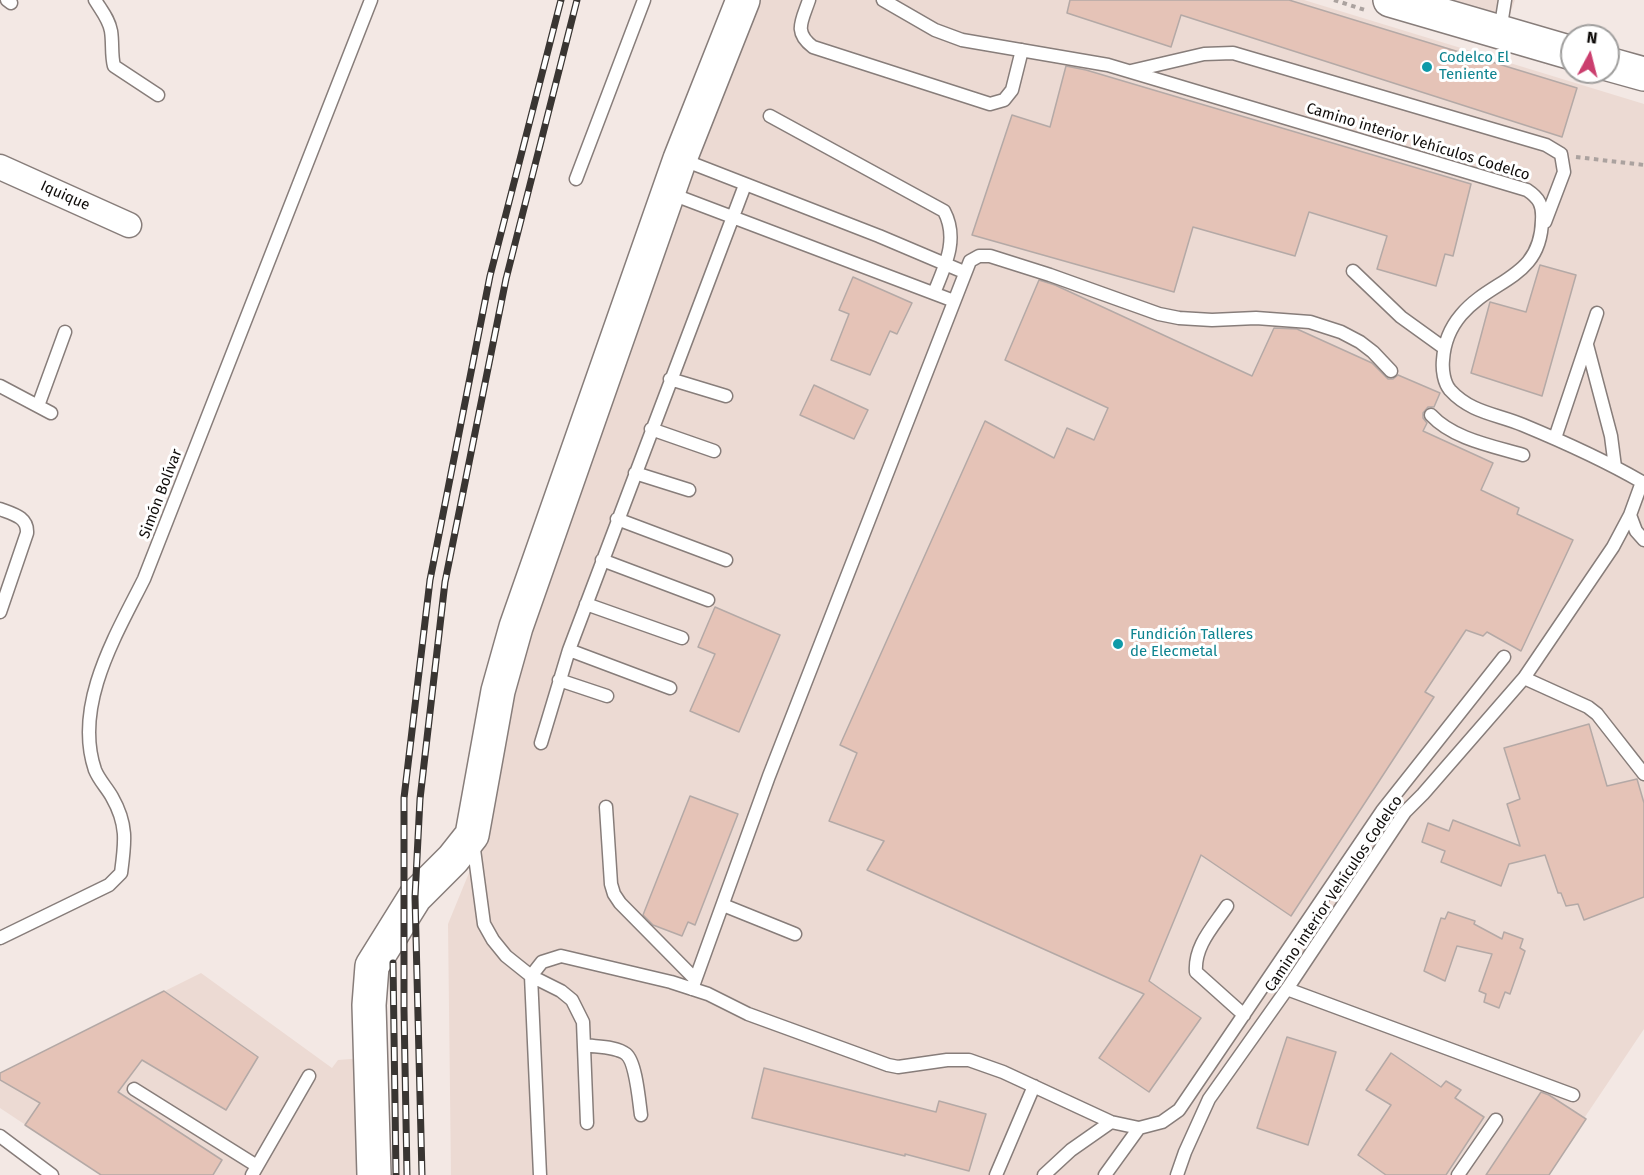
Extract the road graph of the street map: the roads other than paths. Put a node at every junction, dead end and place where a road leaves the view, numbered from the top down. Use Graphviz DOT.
graph roads {
  1 [pos="94,0"];
  2 [pos="370,0"];
  3 [pos="644,0"];
  4 [pos="743,0"];
  5 [pos="760,0"];
  6 [pos="808,0"];
  7 [pos="883,0"];
  8 [pos="1390,0"];
  9 [pos="1505,0"];
  10 [pos="1446,8"];
  11 [pos="1500,32"];
  12 [pos="1022,50"];
  13 [pos="1560,50"];
  14 [pos="1620,67"];
  15 [pos="1130,71"];
  16 [pos="1644,74"];
  17 [pos="158,96"];
  18 [pos="770,116"];
  19 [pos="688,162"];
  20 [pos="0,167"];
  21 [pos="576,179"];
  22 [pos="745,185"];
  23 [pos="677,196"];
  24 [pos="732,216"];
  25 [pos="129,225"];
  26 [pos="1542,230"];
  27 [pos="945,264"];
  28 [pos="1353,271"];
  29 [pos="964,272"];
  30 [pos="934,293"];
  31 [pos="954,301"];
  32 [pos="1597,313"];
  33 [pos="65,332"];
  34 [pos="1587,345"];
  35 [pos="1444,348"];
  36 [pos="1391,371"];
  37 [pos="670,379"];
  38 [pos="0,386"];
  39 [pos="726,396"];
  40 [pos="38,406"];
  41 [pos="51,413"];
  42 [pos="1431,415"];
  43 [pos="651,429"];
  44 [pos="1555,438"];
  45 [pos="714,451"];
  46 [pos="1523,455"];
  47 [pos="1615,467"];
  48 [pos="634,473"];
  49 [pos="1643,482"];
  50 [pos="689,490"];
  51 [pos="0,509"];
  52 [pos="1629,515"];
  53 [pos="617,519"];
  54 [pos="1644,540"];
  55 [pos="602,560"];
  56 [pos="726,560"];
  57 [pos="708,600"];
  58 [pos="586,604"];
  59 [pos="0,612"];
  60 [pos="682,638"];
  61 [pos="569,650"];
  62 [pos="1504,657"];
  63 [pos="1524,678"];
  64 [pos="559,680"];
  65 [pos="670,688"];
  66 [pos="607,696"];
  67 [pos="541,743"];
  68 [pos="1644,774"];
  69 [pos="606,807"];
  70 [pos="472,835"];
  71 [pos="723,905"];
  72 [pos="1227,906"];
  73 [pos="795,934"];
  74 [pos="0,938"];
  75 [pos="531,976"];
  76 [pos="694,984"];
  77 [pos="1287,989"];
  78 [pos="1244,1015"];
  79 [pos="584,1045"];
  80 [pos="309,1076"];
  81 [pos="1034,1086"];
  82 [pos="134,1089"];
  83 [pos="1573,1095"];
  84 [pos="641,1115"];
  85 [pos="1496,1120"];
  86 [pos="1111,1122"];
  87 [pos="587,1124"];
  88 [pos="1140,1128"];
  89 [pos="0,1136"];
  90 [pos="255,1171"];
  91 [pos="52,1175"];
  92 [pos="374,1175"];
  93 [pos="540,1175"];
  94 [pos="996,1175"];
  95 [pos="1044,1175"];
  96 [pos="1105,1175"];
  97 [pos="1177,1175"];
  98 [pos="1458,1175"];
  1 -- 17 [label="lane"];
  2 -- 74 [label="lane, Simón Bolívar"];
  3 -- 21 [label="lane"];
  4 -- 19 [label="main road"];
  5 -- 19 [label="main road"];
  6 -- 12 [label="lane"];
  7 -- 12 [label="lane, Camino interior Vehículos Codelco"];
  8 -- 10 [label="main road"];
  9 -- 11 [label="lane"];
  10 -- 11 [label="main road"];
  11 -- 13 [label="main road"];
  12 -- 15 [label="lane, Camino interior Vehículos Codelco"];
  14 -- 16 [label="main road"];
  15 -- 26 [label="lane, Camino interior Vehículos Codelco"];
  15 -- 26 [label="lane"];
  18 -- 27 [label="lane"];
  19 -- 22 [label="lane"];
  19 -- 23 [label="main road"];
  20 -- 25 [label="street, Iquique"];
  22 -- 24 [label="lane"];
  22 -- 27 [label="lane"];
  23 -- 24 [label="lane"];
  23 -- 70 [label="main road"];
  24 -- 30 [label="lane"];
  24 -- 37 [label="lane"];
  26 -- 35 [label="lane, Camino interior Vehículos Codelco"];
  27 -- 29 [label="lane"];
  27 -- 30 [label="lane"];
  28 -- 35 [label="lane"];
  29 -- 31 [label="lane"];
  29 -- 36 [label="lane"];
  30 -- 31 [label="lane"];
  31 -- 71 [label="lane"];
  32 -- 34 [label="lane"];
  33 -- 40 [label="lane"];
  34 -- 44 [label="lane"];
  34 -- 47 [label="lane"];
  35 -- 44 [label="lane, Camino interior Vehículos Codelco"];
  37 -- 39 [label="lane"];
  37 -- 43 [label="lane"];
  38 -- 40 [label="lane"];
  40 -- 41 [label="lane"];
  42 -- 46 [label="lane"];
  43 -- 45 [label="lane"];
  43 -- 48 [label="lane"];
  44 -- 47 [label="lane, Camino interior Vehículos Codelco"];
  47 -- 49 [label="lane, Camino interior Vehículos Codelco"];
  48 -- 50 [label="lane"];
  48 -- 53 [label="lane"];
  49 -- 52 [label="lane, Camino interior Vehículos Codelco"];
  51 -- 59 [label="lane"];
  52 -- 54 [label="lane"];
  52 -- 63 [label="lane, Camino interior Vehículos Codelco"];
  53 -- 55 [label="lane"];
  53 -- 56 [label="lane"];
  55 -- 57 [label="lane"];
  55 -- 58 [label="lane"];
  58 -- 60 [label="lane"];
  58 -- 61 [label="lane"];
  61 -- 64 [label="lane"];
  61 -- 65 [label="lane"];
  62 -- 78 [label="lane"];
  63 -- 68 [label="lane"];
  63 -- 77 [label="lane, Camino interior Vehículos Codelco"];
  64 -- 66 [label="lane"];
  64 -- 67 [label="lane"];
  69 -- 76 [label="lane"];
  70 -- 75 [label="lane"];
  70 -- 92 [label="main road"];
  71 -- 73 [label="lane"];
  71 -- 76 [label="lane"];
  72 -- 78 [label="lane"];
  75 -- 76 [label="lane"];
  75 -- 79 [label="lane"];
  75 -- 93 [label="lane"];
  76 -- 81 [label="lane"];
  77 -- 83 [label="lane"];
  77 -- 97 [label="lane, Camino interior Vehículos Codelco"];
  78 -- 88 [label="lane"];
  79 -- 84 [label="lane"];
  79 -- 87 [label="lane"];
  80 -- 90 [label="lane"];
  81 -- 86 [label="lane"];
  81 -- 94 [label="lane"];
  82 -- 90 [label="lane"];
  85 -- 98 [label="lane"];
  86 -- 88 [label="lane"];
  86 -- 95 [label="lane"];
  88 -- 96 [label="lane"];
  89 -- 91 [label="lane"];
}
